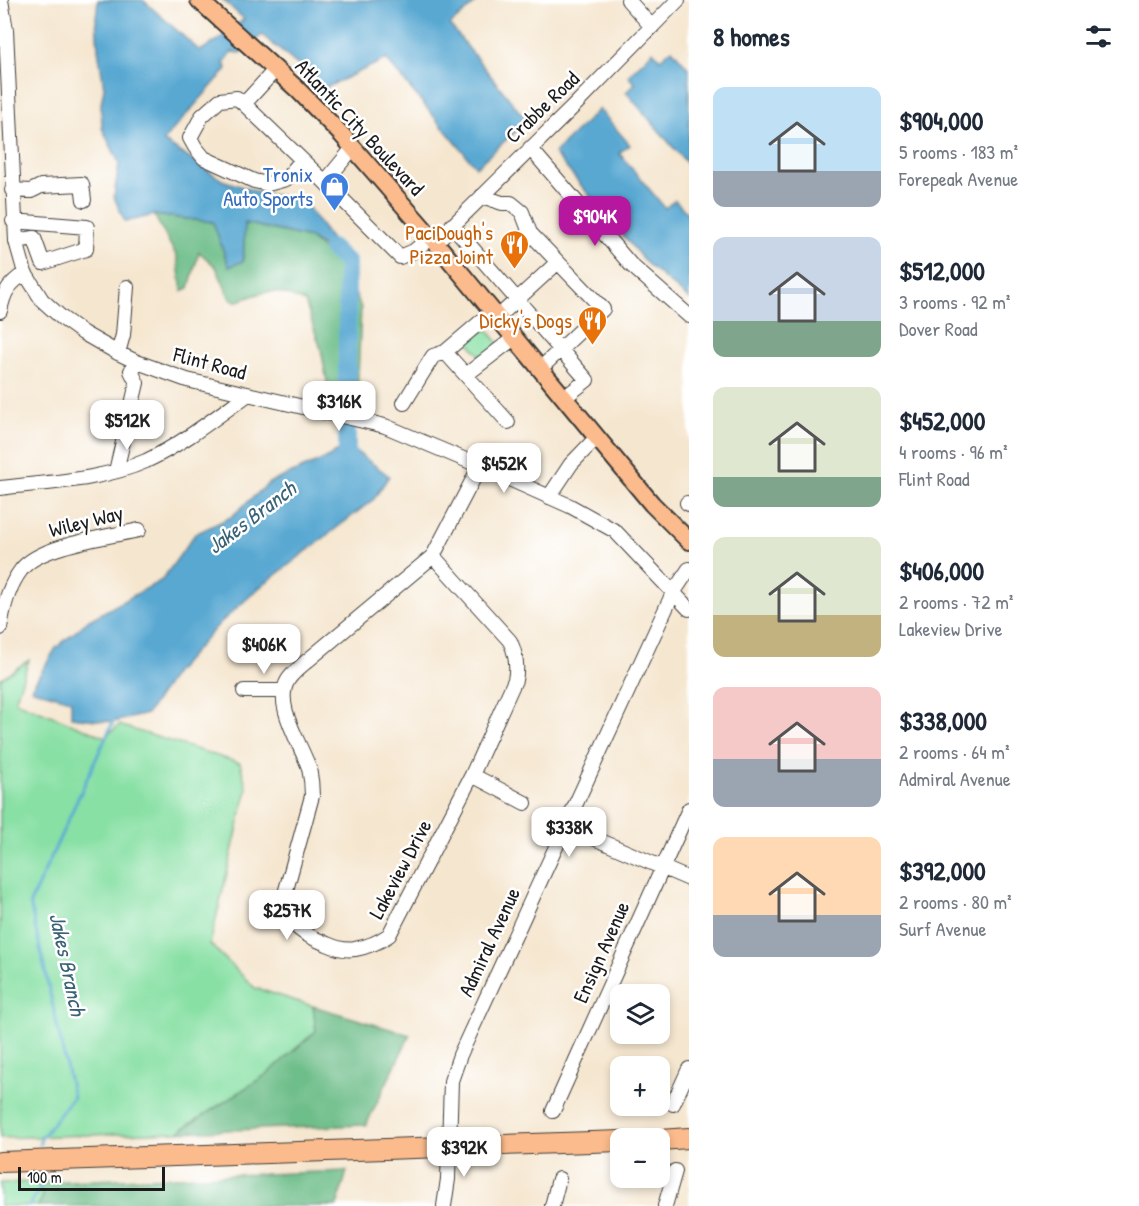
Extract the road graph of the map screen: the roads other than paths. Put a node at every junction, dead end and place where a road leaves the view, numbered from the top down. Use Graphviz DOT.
graph roads {
  1 [pos="1,0"];
  2 [pos="628,0"];
  3 [pos="678,0"];
  4 [pos="204,4"];
  5 [pos="652,27"];
  6 [pos="276,70"];
  7 [pos="244,104"];
  8 [pos="353,148"];
  9 [pos="530,148"];
  10 [pos="302,160"];
  11 [pos="325,183"];
  12 [pos="12,190"];
  13 [pos="482,196"];
  14 [pos="84,200"];
  15 [pos="14,221"];
  16 [pos="31,221"];
  17 [pos="452,225"];
  18 [pos="34,238"];
  19 [pos="433,240"];
  20 [pos="16,241"];
  21 [pos="558,262"];
  22 [pos="26,273"];
  23 [pos="127,287"];
  24 [pos="516,300"];
  25 [pos="1,304"];
  26 [pos="495,315"];
  27 [pos="689,316"];
  28 [pos="514,338"];
  29 [pos="561,350"];
  30 [pos="118,352"];
  31 [pos="445,352"];
  32 [pos="137,362"];
  33 [pos="540,369"];
  34 [pos="466,375"];
  35 [pos="247,395"];
  36 [pos="564,398"];
  37 [pos="404,403"];
  38 [pos="508,422"];
  39 [pos="597,437"];
  40 [pos="480,466"];
  41 [pos="116,471"];
  42 [pos="0,488"];
  43 [pos="549,497"];
  44 [pos="139,530"];
  45 [pos="689,542"];
  46 [pos="433,556"];
  47 [pos="689,568"];
  48 [pos="673,593"];
  49 [pos="689,609"];
  50 [pos="2,610"];
  51 [pos="0,628"];
  52 [pos="244,691"];
  53 [pos="284,691"];
  54 [pos="472,775"];
  55 [pos="525,803"];
  56 [pos="689,809"];
  57 [pos="566,826"];
  58 [pos="663,866"];
  59 [pos="689,879"];
  60 [pos="689,1069"];
  61 [pos="673,1104"];
  62 [pos="553,1111"];
  63 [pos="689,1138"];
  64 [pos="670,1139"];
  65 [pos="610,1141"];
  66 [pos="449,1146"];
  67 [pos="0,1162"];
  68 [pos="675,1171"];
  69 [pos="559,1179"];
  70 [pos="444,1206"];
  71 [pos="552,1206"];
  72 [pos="664,1206"];
  1 -- 12 [label="street, Flint Road"];
  2 -- 5 [label="street"];
  3 -- 5 [label="street, Crabbe Road"];
  4 -- 6 [label="main road, Atlantic City Boulevard"];
  5 -- 9 [label="street, Crabbe Road"];
  6 -- 7 [label="street"];
  6 -- 8 [label="main road, Atlantic City Boulevard"];
  7 -- 10 [label="street"];
  7 -- 10 [label="street"];
  8 -- 11 [label="street"];
  8 -- 19 [label="main road, Atlantic City Boulevard"];
  9 -- 13 [label="street, Crabbe Road"];
  9 -- 27 [label="street"];
  10 -- 11 [label="street"];
  11 -- 19 [label="street, Crabbe Road"];
  12 -- 14 [label="street"];
  12 -- 15 [label="street, Flint Road"];
  13 -- 17 [label="street, Crabbe Road"];
  13 -- 21 [label="street"];
  15 -- 16 [label="street"];
  15 -- 20 [label="street, Flint Road"];
  16 -- 18 [label="street"];
  16 -- 18 [label="street"];
  17 -- 19 [label="street, Crabbe Road"];
  17 -- 24 [label="street"];
  18 -- 20 [label="street"];
  19 -- 26 [label="main road, Atlantic City Boulevard"];
  20 -- 22 [label="street, Flint Road"];
  21 -- 24 [label="street"];
  21 -- 29 [label="street"];
  22 -- 25 [label="street"];
  22 -- 30 [label="street, Flint Road"];
  23 -- 30 [label="street"];
  24 -- 26 [label="street"];
  24 -- 29 [label="street"];
  26 -- 28 [label="main road, Atlantic City Boulevard"];
  26 -- 31 [label="street"];
  28 -- 33 [label="main road, Atlantic City Boulevard"];
  28 -- 34 [label="street"];
  29 -- 33 [label="street"];
  29 -- 36 [label="street"];
  30 -- 32 [label="street, Flint Road"];
  31 -- 34 [label="street"];
  31 -- 37 [label="street"];
  32 -- 35 [label="street, Flint Road"];
  32 -- 41 [label="street"];
  33 -- 36 [label="main road, Atlantic City Boulevard"];
  34 -- 38 [label="street"];
  35 -- 40 [label="street, Flint Road"];
  35 -- 41 [label="street"];
  36 -- 39 [label="main road, Atlantic City Boulevard"];
  39 -- 43 [label="street"];
  39 -- 45 [label="main road, Atlantic City Boulevard"];
  40 -- 43 [label="street, Flint Road"];
  40 -- 46 [label="street"];
  41 -- 42 [label="street"];
  43 -- 48 [label="street, Flint Road"];
  44 -- 50 [label="street, Wiley Way"];
  46 -- 53 [label="street"];
  46 -- 54 [label="street, Lakeview Drive"];
  47 -- 48 [label="street, Admiral Avenue"];
  48 -- 49 [label="street, Flint Road"];
  48 -- 57 [label="street, Admiral Avenue"];
  50 -- 51 [label="street, Wiley Way"];
  52 -- 53 [label="street"];
  53 -- 54 [label="street, Lakeview Drive"];
  54 -- 55 [label="street"];
  56 -- 58 [label="street, Ensign Avenue"];
  57 -- 58 [label="street"];
  57 -- 66 [label="street, Admiral Avenue"];
  58 -- 59 [label="street"];
  58 -- 62 [label="street, Ensign Avenue"];
  60 -- 61 [label="street"];
  63 -- 64 [label="highway"];
  65 -- 66 [label="highway"];
  66 -- 67 [label="highway"];
  66 -- 70 [label="street, Admiral Avenue"];
  68 -- 72 [label="street"];
  69 -- 71 [label="street"];
}
